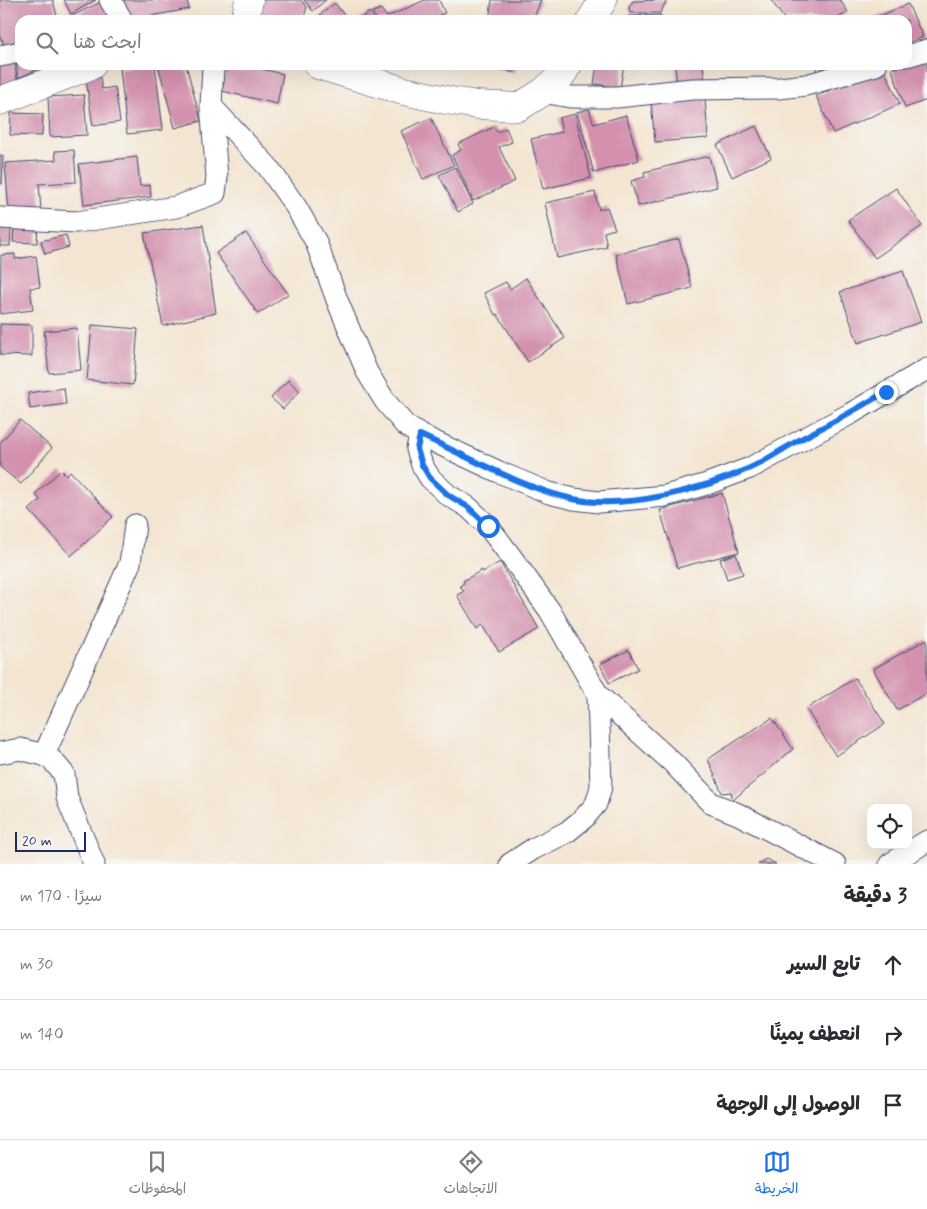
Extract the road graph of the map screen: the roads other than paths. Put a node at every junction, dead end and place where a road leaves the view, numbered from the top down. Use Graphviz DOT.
graph roads {
  1 [pos="110,0"];
  2 [pos="249,0"];
  3 [pos="603,0"];
  4 [pos="119,15"];
  5 [pos="246,15"];
  6 [pos="594,15"];
  7 [pos="927,50"];
  8 [pos="15,53"];
  9 [pos="912,54"];
  10 [pos="0,56"];
  11 [pos="79,70"];
  12 [pos="213,70"];
  13 [pos="335,70"];
  14 [pos="565,70"];
  15 [pos="858,70"];
  16 [pos="543,92"];
  17 [pos="0,101"];
  18 [pos="211,106"];
  19 [pos="0,218"];
  20 [pos="927,369"];
  21 [pos="420,435"];
  22 [pos="135,525"];
  23 [pos="598,695"];
  24 [pos="0,753"];
  25 [pos="44,755"];
  26 [pos="927,841"];
  27 [pos="94,864"];
  28 [pos="510,864"];
  29 [pos="834,864"];
  30 [pos="890,864"];
  1 -- 4 [label="street"];
  2 -- 5 [label="main road"];
  3 -- 6 [label="main road"];
  7 -- 9 [label="street"];
  8 -- 10 [label="street"];
  11 -- 17 [label="main road"];
  12 -- 18 [label="street"];
  13 -- 16 [label="main road"];
  14 -- 16 [label="main road"];
  15 -- 16 [label="street"];
  18 -- 19 [label="street"];
  18 -- 21 [label="street"];
  20 -- 21 [label="street"];
  21 -- 23 [label="street"];
  22 -- 25 [label="street"];
  23 -- 28 [label="street"];
  23 -- 29 [label="street"];
  24 -- 25 [label="street"];
  25 -- 27 [label="street"];
  26 -- 30 [label="street"];
}
